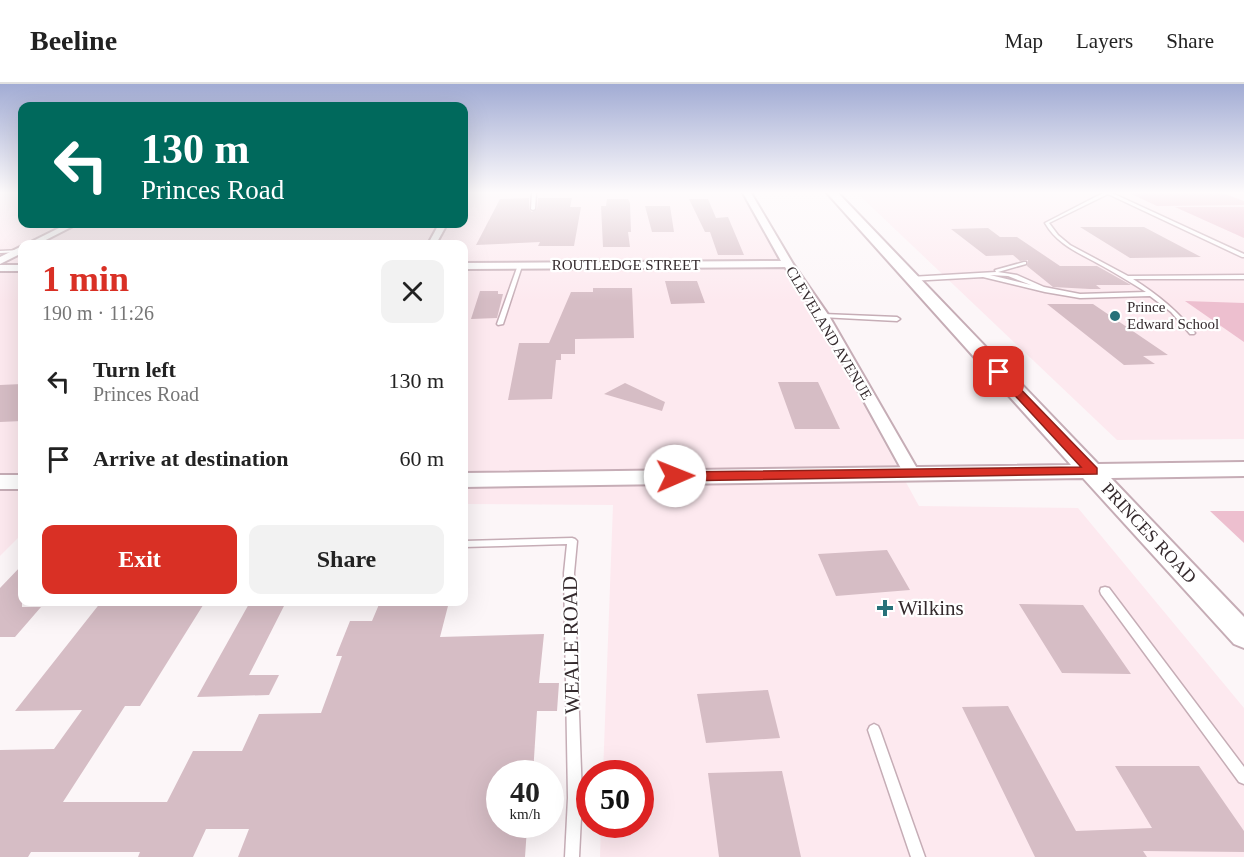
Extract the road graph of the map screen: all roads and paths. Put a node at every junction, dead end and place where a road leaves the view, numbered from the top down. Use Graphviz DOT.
graph roads {
  1 [pos="63,229"];
  2 [pos="768,229"];
  3 [pos="865,229"];
  4 [pos="1052,229"];
  5 [pos="1186,229"];
  6 [pos="40,240"];
  7 [pos="18,250"];
  8 [pos="0,252"];
  9 [pos="18,252"];
  10 [pos="1244,256"];
  11 [pos="0,261"];
  12 [pos="1024,263"];
  13 [pos="788,264"];
  14 [pos="468,266"];
  15 [pos="520,266"];
  16 [pos="0,268"];
  17 [pos="18,268"];
  18 [pos="991,273"];
  19 [pos="983,274"];
  20 [pos="1244,277"];
  21 [pos="1126,278"];
  22 [pos="910,279"];
  23 [pos="1045,290"];
  24 [pos="1150,294"];
  25 [pos="823,316"];
  26 [pos="897,319"];
  27 [pos="500,324"];
  28 [pos="1192,333"];
  29 [pos="1244,469"];
  30 [pos="1092,471"];
  31 [pos="911,472"];
  32 [pos="468,480"];
  33 [pos="0,482"];
  34 [pos="18,482"];
  35 [pos="468,544"];
  36 [pos="1105,591"];
  37 [pos="1244,636"];
  38 [pos="874,730"];
  39 [pos="1244,778"];
  40 [pos="572,857"];
  41 [pos="918,857"];
  1 -- 6 [label="street"];
  2 -- 13 [label="street, CLEVELAND AVENUE"];
  3 -- 22 [label="main road, PRINCES ROAD"];
  4 -- 21 [label="lane"];
  5 -- 10 [label="lane"];
  7 -- 8 [label="lane"];
  9 -- 11 [label="street"];
  12 -- 18 [label="lane"];
  13 -- 15 [label="street, ROUTLEDGE STREET"];
  13 -- 25 [label="street, CLEVELAND AVENUE"];
  14 -- 15 [label="street, ROUTLEDGE STREET"];
  15 -- 27 [label="lane"];
  16 -- 17 [label="street"];
  18 -- 19 [label="lane"];
  18 -- 23 [label="lane"];
  19 -- 22 [label="lane"];
  19 -- 23 [label="lane"];
  20 -- 21 [label="lane"];
  21 -- 24 [label="lane"];
  22 -- 30 [label="main road, PRINCES ROAD"];
  23 -- 24 [label="lane"];
  24 -- 28 [label="lane"];
  25 -- 26 [label="lane"];
  25 -- 31 [label="street, CLEVELAND AVENUE"];
  29 -- 30 [label="main road"];
  30 -- 31 [label="main road"];
  30 -- 37 [label="main road, PRINCES ROAD"];
  31 -- 32 [label="main road"];
  33 -- 34 [label="main road"];
  35 -- 40 [label="lane, WEALE ROAD"];
  36 -- 39 [label="lane"];
  38 -- 41 [label="lane"];
}
